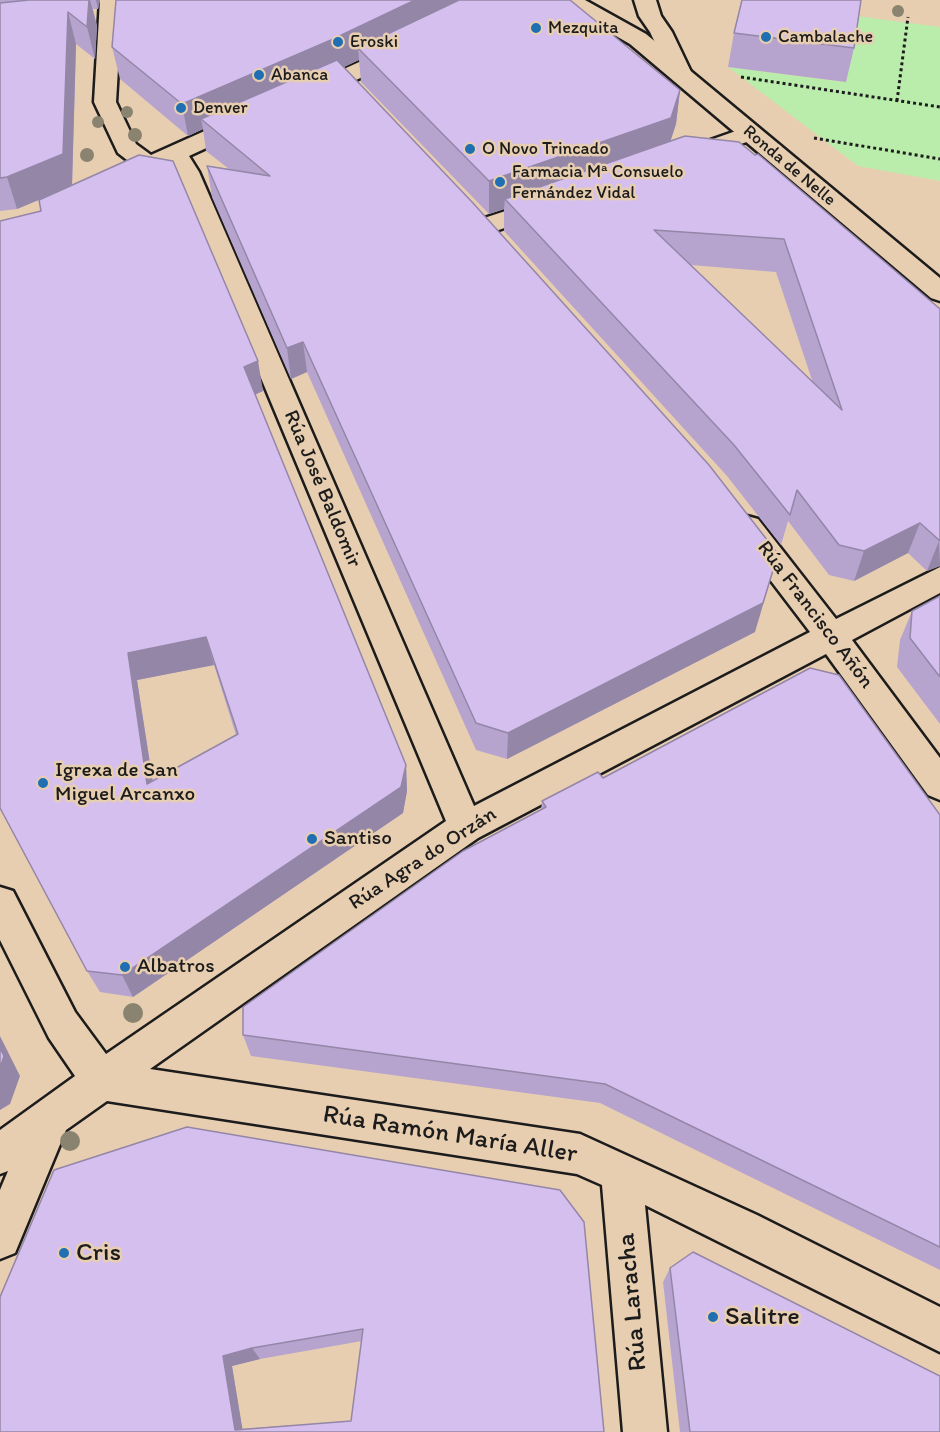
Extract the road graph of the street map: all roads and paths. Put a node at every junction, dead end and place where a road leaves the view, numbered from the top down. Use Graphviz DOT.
graph roads {
  1 [pos="570,0"];
  2 [pos="614,0"];
  3 [pos="645,0"];
  4 [pos="133,2"];
  5 [pos="104,12"];
  6 [pos="908,17"];
  7 [pos="638,39"];
  8 [pos="417,42"];
  9 [pos="682,76"];
  10 [pos="737,76"];
  11 [pos="342,79"];
  12 [pos="364,101"];
  13 [pos="897,101"];
  14 [pos="940,107"];
  15 [pos="750,133"];
  16 [pos="810,137"];
  17 [pos="175,153"];
  18 [pos="940,159"];
  19 [pos="669,163"];
  20 [pos="568,198"];
  21 [pos="484,227"];
  22 [pos="940,292"];
  23 [pos="729,504"];
  24 [pos="940,579"];
  25 [pos="832,636"];
  26 [pos="940,785"];
  27 [pos="466,827"];
  28 [pos="0,903"];
  29 [pos="102,1082"];
  30 [pos="53,1116"];
  31 [pos="0,1154"];
  32 [pos="621,1172"];
  33 [pos="0,1238"];
  34 [pos="940,1330"];
  35 [pos="645,1432"];
  1 -- 7 [label="street, Ronda de Nelle"];
  2 -- 7 [label="street, Ronda de Nelle"];
  3 -- 9 [label="street"];
  4 -- 5 [label="street"];
  5 -- 17 [label="street"];
  6 -- 13 [label="path"];
  7 -- 9 [label="street, Ronda de Nelle"];
  8 -- 11 [label="street"];
  9 -- 15 [label="street, Ronda de Nelle"];
  10 -- 13 [label="path"];
  11 -- 12 [label="street"];
  11 -- 17 [label="street"];
  13 -- 14 [label="path"];
  15 -- 19 [label="street"];
  15 -- 22 [label="street, Ronda de Nelle"];
  16 -- 18 [label="path"];
  17 -- 27 [label="street, Rúa José Baldomir"];
  20 -- 21 [label="street"];
  23 -- 25 [label="street, Rúa Francisco Añón"];
  24 -- 25 [label="street, Rúa Agra do Orzán"];
  25 -- 26 [label="street, Rúa Francisco Añón"];
  25 -- 27 [label="street, Rúa Agra do Orzán"];
  27 -- 29 [label="street, Rúa Agra do Orzán"];
  28 -- 29 [label="street"];
  29 -- 30 [label="street, Rúa Agra do Orzán"];
  29 -- 32 [label="street, Rúa Ramón María Aller"];
  30 -- 31 [label="street, Rúa Agra do Orzán"];
  30 -- 33 [label="street"];
  32 -- 34 [label="street, Rúa Ramón María Aller"];
  32 -- 35 [label="street, Rúa Laracha"];
}
